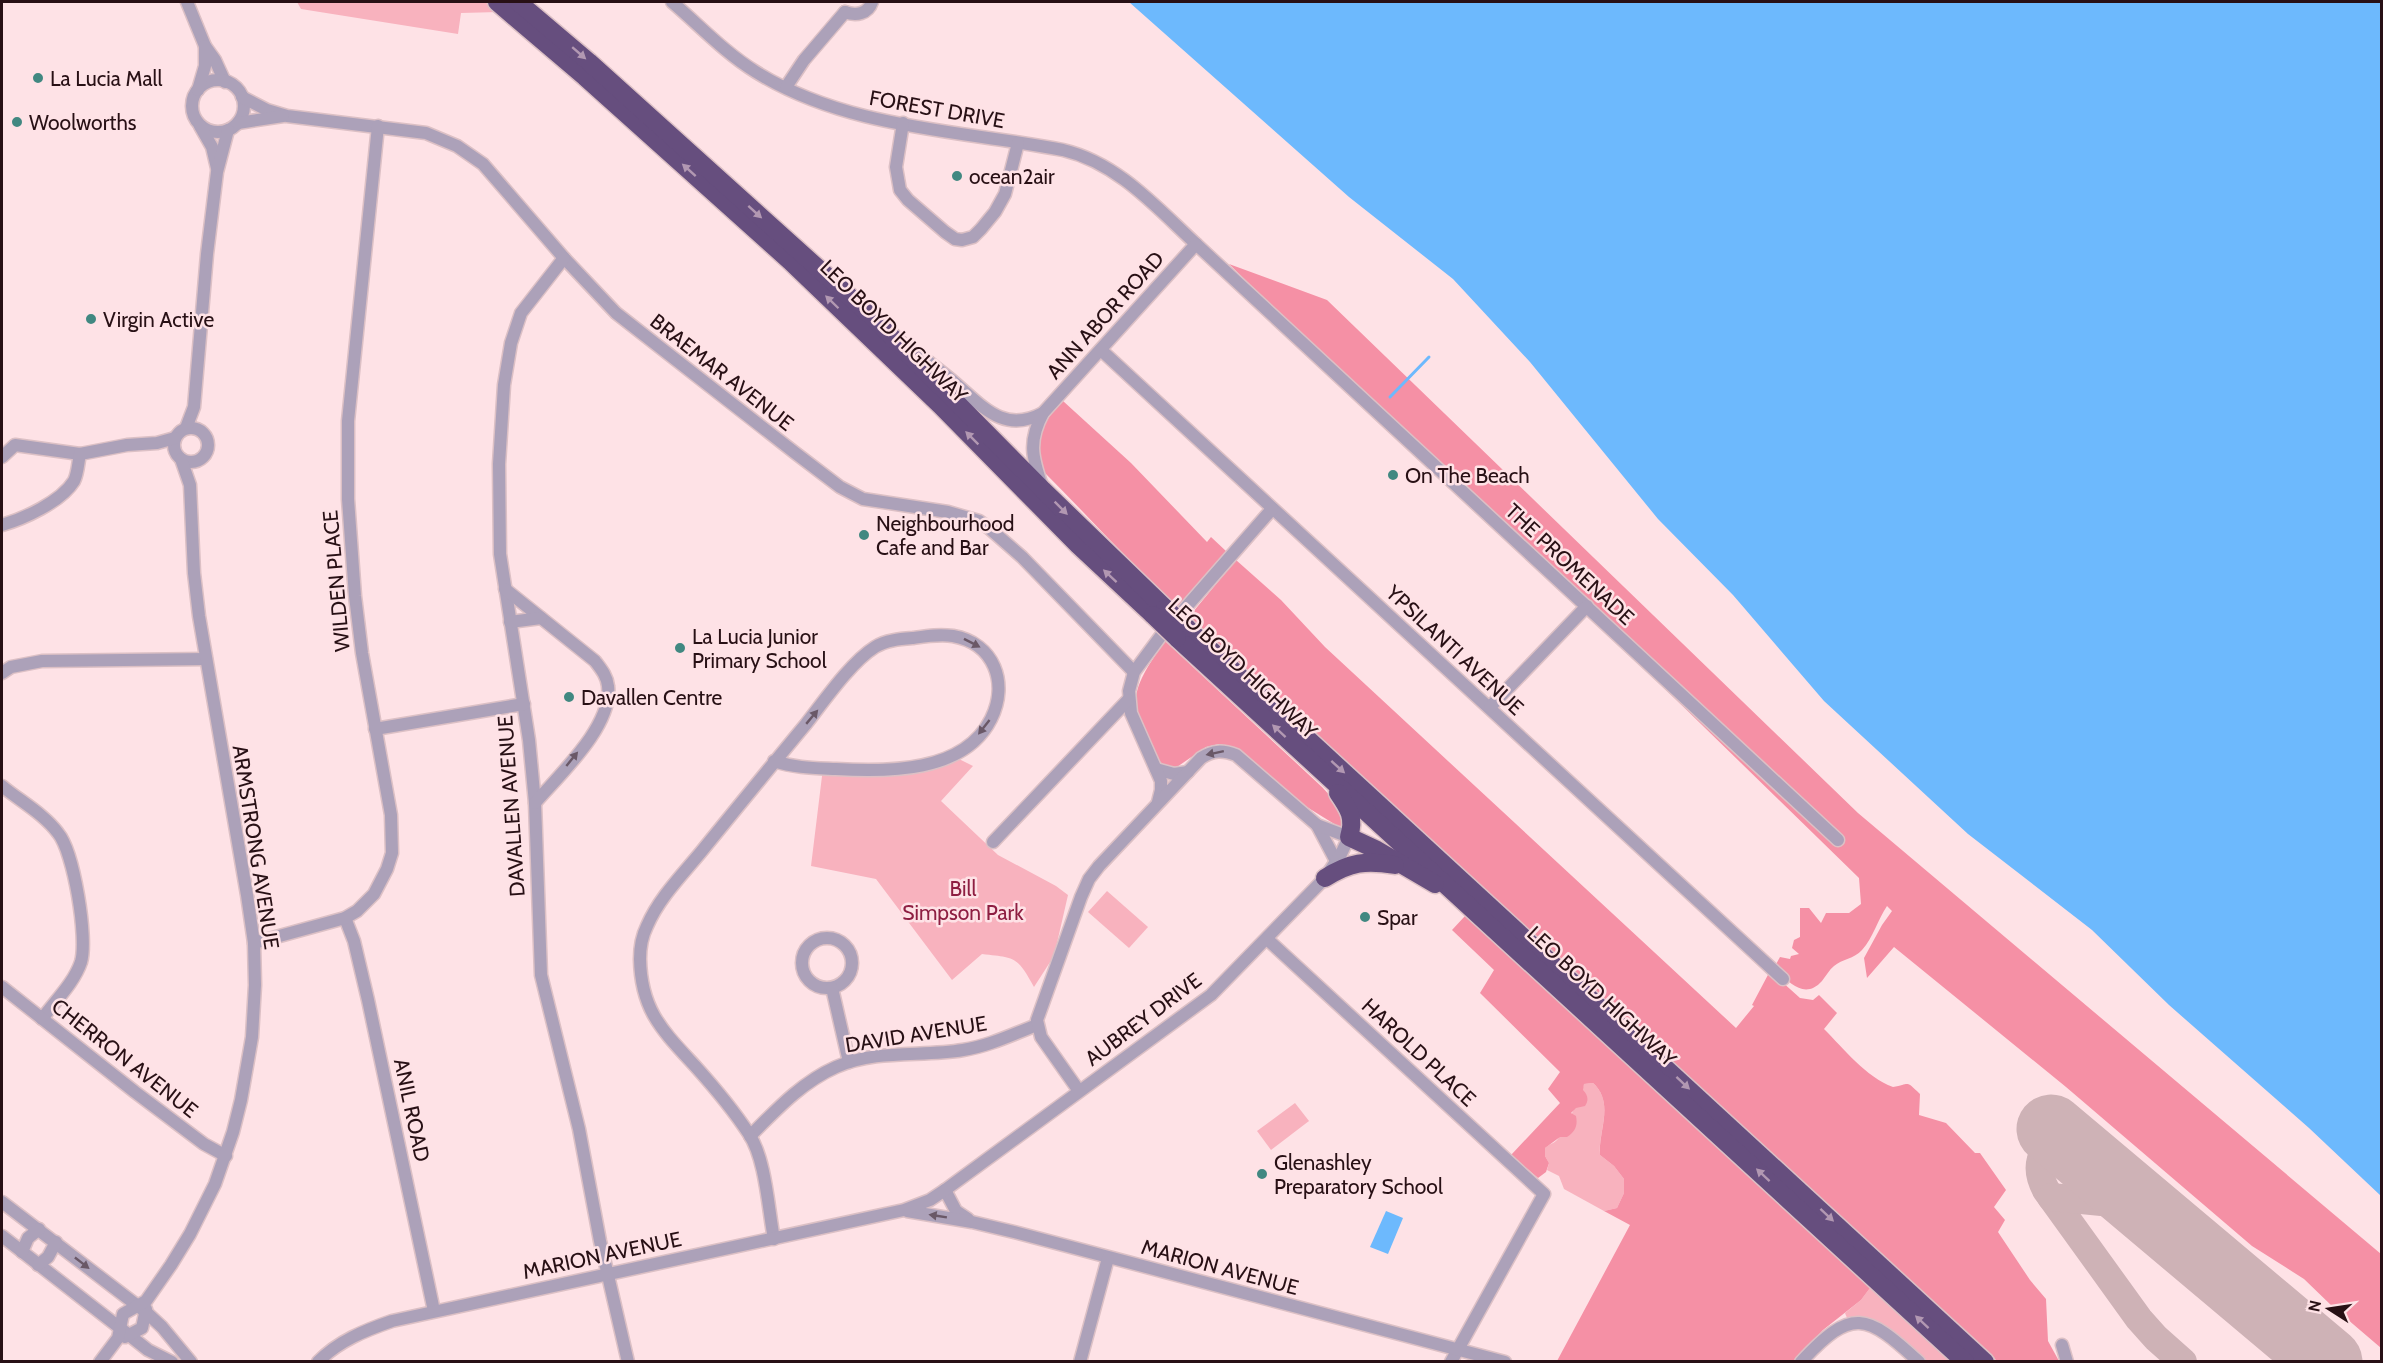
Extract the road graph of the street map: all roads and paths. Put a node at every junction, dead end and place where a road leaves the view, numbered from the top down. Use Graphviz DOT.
graph roads {
  1 [pos="187,2"];
  2 [pos="497,2"];
  3 [pos="518,2"];
  4 [pos="672,2"];
  5 [pos="872,2"];
  6 [pos="844,7"];
  7 [pos="205,46"];
  8 [pos="225,82"];
  9 [pos="786,87"];
  10 [pos="198,90"];
  11 [pos="242,97"];
  12 [pos="287,116"];
  13 [pos="903,123"];
  14 [pos="200,126"];
  15 [pos="378,126"];
  16 [pos="233,127"];
  17 [pos="1018,142"];
  18 [pos="218,172"];
  19 [pos="1196,244"];
  20 [pos="564,258"];
  21 [pos="871,316"];
  22 [pos="1101,350"];
  23 [pos="194,407"];
  24 [pos="1043,412"];
  25 [pos="186,428"];
  26 [pos="201,430"];
  27 [pos="177,449"];
  28 [pos="80,454"];
  29 [pos="2,457"];
  30 [pos="200,460"];
  31 [pos="190,485"];
  32 [pos="1043,490"];
  33 [pos="1272,508"];
  34 [pos="2,525"];
  35 [pos="505,589"];
  36 [pos="1587,606"];
  37 [pos="1159,612"];
  38 [pos="541,618"];
  39 [pos="510,622"];
  40 [pos="1182,633"];
  41 [pos="206,659"];
  42 [pos="1134,672"];
  43 [pos="2,673"];
  44 [pos="1128,700"];
  45 [pos="524,704"];
  46 [pos="1490,707"];
  47 [pos="375,729"];
  48 [pos="774,762"];
  49 [pos="1156,769"];
  50 [pos="1188,772"];
  51 [pos="1327,775"];
  52 [pos="2,786"];
  53 [pos="535,803"];
  54 [pos="1158,803"];
  55 [pos="1317,825"];
  56 [pos="1349,837"];
  57 [pos="1838,840"];
  58 [pos="993,842"];
  59 [pos="1336,861"];
  60 [pos="1425,877"];
  61 [pos="1325,878"];
  62 [pos="345,918"];
  63 [pos="1490,923"];
  64 [pos="1267,939"];
  65 [pos="254,943"];
  66 [pos="1783,980"];
  67 [pos="2,987"];
  68 [pos="832,988"];
  69 [pos="42,1018"];
  70 [pos="1037,1025"];
  71 [pos="849,1062"];
  72 [pos="1079,1091"];
  73 [pos="750,1136"];
  74 [pos="226,1156"];
  75 [pos="945,1190"];
  76 [pos="930,1200"];
  77 [pos="2,1202"];
  78 [pos="904,1210"];
  79 [pos="972,1222"];
  80 [pos="39,1229"];
  81 [pos="2,1236"];
  82 [pos="774,1239"];
  83 [pos="56,1242"];
  84 [pos="22,1252"];
  85 [pos="1108,1258"];
  86 [pos="38,1265"];
  87 [pos="609,1273"];
  88 [pos="143,1306"];
  89 [pos="434,1311"];
  90 [pos="122,1334"];
  91 [pos="2062,1345"];
  92 [pos="1458,1348"];
  93 [pos="99,1362"];
  94 [pos="172,1362"];
  95 [pos="192,1362"];
  96 [pos="318,1362"];
  97 [pos="628,1362"];
  98 [pos="1080,1362"];
  99 [pos="1451,1362"];
  100 [pos="1505,1362"];
  101 [pos="1801,1362"];
  102 [pos="1918,1362"];
  103 [pos="1965,1362"];
  104 [pos="1985,1362"];
  105 [pos="2067,1362"];
  1 -- 7 [label="street"];
  37 -- 2 [label="highway, LEO BOYD HIGHWAY, one-way"];
  3 -- 21 [label="highway, LEO BOYD HIGHWAY, one-way"];
  4 -- 9 [label="street, FOREST DRIVE"];
  5 -- 6 [label="street"];
  6 -- 9 [label="street"];
  7 -- 8 [label="street"];
  7 -- 10 [label="street"];
  8 -- 10 [label="street"];
  8 -- 11 [label="street"];
  9 -- 13 [label="street, FOREST DRIVE"];
  10 -- 14 [label="street"];
  11 -- 12 [label="street, BRAEMAR AVENUE"];
  11 -- 16 [label="street"];
  12 -- 15 [label="street, BRAEMAR AVENUE"];
  12 -- 16 [label="street, BRAEMAR AVENUE"];
  13 -- 17 [label="street, FOREST DRIVE"];
  13 -- 17 [label="street"];
  14 -- 16 [label="street"];
  14 -- 18 [label="street"];
  15 -- 20 [label="street, BRAEMAR AVENUE"];
  15 -- 47 [label="street, WILDEN PLACE"];
  16 -- 18 [label="street"];
  17 -- 19 [label="street, FOREST DRIVE"];
  18 -- 23 [label="street"];
  19 -- 22 [label="street, ANN ABOR ROAD"];
  19 -- 36 [label="street, THE PROMENADE"];
  20 -- 35 [label="street, DAVALLEN AVENUE"];
  20 -- 42 [label="street, BRAEMAR AVENUE"];
  21 -- 24 [label="street, ANN ABOR ROAD"];
  21 -- 32 [label="highway, LEO BOYD HIGHWAY"];
  22 -- 24 [label="street, ANN ABOR ROAD"];
  22 -- 33 [label="street, YPSILANTI AVENUE"];
  23 -- 25 [label="street"];
  23 -- 26 [label="street"];
  24 -- 32 [label="street, ANN ABOR ROAD"];
  25 -- 26 [label="street"];
  25 -- 27 [label="street"];
  26 -- 30 [label="street"];
  27 -- 28 [label="street"];
  27 -- 30 [label="street"];
  27 -- 31 [label="street, ARMSTRONG AVENUE"];
  28 -- 29 [label="street"];
  28 -- 34 [label="street"];
  30 -- 31 [label="street, ARMSTRONG AVENUE"];
  31 -- 41 [label="street, ARMSTRONG AVENUE"];
  32 -- 37 [label="highway, LEO BOYD HIGHWAY, one-way"];
  33 -- 42 [label="street"];
  33 -- 46 [label="street, YPSILANTI AVENUE"];
  35 -- 38 [label="street"];
  35 -- 39 [label="street, DAVALLEN AVENUE"];
  36 -- 46 [label="street"];
  36 -- 57 [label="street, THE PROMENADE"];
  37 -- 40 [label="highway, LEO BOYD HIGHWAY, bridge"];
  38 -- 39 [label="street"];
  53 -- 38 [label="street, one-way"];
  39 -- 45 [label="street, DAVALLEN AVENUE"];
  51 -- 40 [label="highway, LEO BOYD HIGHWAY, one-way"];
  40 -- 104 [label="highway, LEO BOYD HIGHWAY, one-way"];
  41 -- 43 [label="street"];
  41 -- 65 [label="street, ARMSTRONG AVENUE"];
  42 -- 44 [label="street"];
  44 -- 49 [label="street"];
  44 -- 58 [label="street"];
  45 -- 47 [label="street"];
  45 -- 53 [label="street, DAVALLEN AVENUE"];
  46 -- 66 [label="street, YPSILANTI AVENUE"];
  47 -- 62 [label="street, WILDEN PLACE"];
  48 -- 48 [label="street, one-way"];
  48 -- 73 [label="street"];
  49 -- 50 [label="street"];
  49 -- 54 [label="street"];
  50 -- 54 [label="street"];
  55 -- 50 [label="street, one-way"];
  51 -- 56 [label="highway"];
  51 -- 63 [label="highway, LEO BOYD HIGHWAY"];
  52 -- 69 [label="street"];
  53 -- 87 [label="street, DAVALLEN AVENUE"];
  54 -- 70 [label="street"];
  55 -- 56 [label="street"];
  55 -- 59 [label="street"];
  56 -- 59 [label="street, AUBREY DRIVE"];
  56 -- 60 [label="highway"];
  59 -- 61 [label="street, AUBREY DRIVE"];
  60 -- 61 [label="highway"];
  60 -- 63 [label="highway"];
  61 -- 64 [label="street, AUBREY DRIVE"];
  62 -- 65 [label="street, WILDEN PLACE"];
  62 -- 89 [label="street, ANIL ROAD"];
  103 -- 63 [label="highway, LEO BOYD HIGHWAY, one-way"];
  64 -- 72 [label="street, AUBREY DRIVE"];
  64 -- 92 [label="street, HAROLD PLACE"];
  65 -- 74 [label="street, ARMSTRONG AVENUE"];
  67 -- 69 [label="street, CHERRON AVENUE"];
  68 -- 68 [label="street"];
  68 -- 71 [label="street"];
  69 -- 74 [label="street, CHERRON AVENUE"];
  70 -- 71 [label="street, DAVID AVENUE"];
  70 -- 72 [label="street"];
  71 -- 73 [label="street, DAVID AVENUE"];
  72 -- 75 [label="street, AUBREY DRIVE"];
  73 -- 82 [label="street"];
  74 -- 88 [label="street, ARMSTRONG AVENUE"];
  75 -- 76 [label="street, AUBREY DRIVE"];
  75 -- 79 [label="street"];
  76 -- 78 [label="street, MARION AVENUE"];
  77 -- 80 [label="street"];
  79 -- 78 [label="street, MARION AVENUE, one-way"];
  78 -- 82 [label="street, MARION AVENUE"];
  79 -- 85 [label="street, MARION AVENUE"];
  80 -- 83 [label="street"];
  80 -- 84 [label="street"];
  81 -- 84 [label="street"];
  82 -- 87 [label="street, MARION AVENUE"];
  83 -- 86 [label="street"];
  83 -- 88 [label="street, one-way"];
  84 -- 86 [label="street"];
  85 -- 92 [label="street, MARION AVENUE"];
  85 -- 98 [label="street"];
  86 -- 90 [label="street"];
  87 -- 89 [label="street, MARION AVENUE"];
  87 -- 97 [label="street, DAVALLEN AVENUE"];
  88 -- 90 [label="street"];
  88 -- 90 [label="street"];
  88 -- 95 [label="street"];
  89 -- 96 [label="street, MARION AVENUE"];
  90 -- 93 [label="street"];
  90 -- 94 [label="street"];
  91 -- 105 [label="street"];
  92 -- 99 [label="street"];
  92 -- 100 [label="street, MARION AVENUE"];
  101 -- 102 [label="street"];
}
